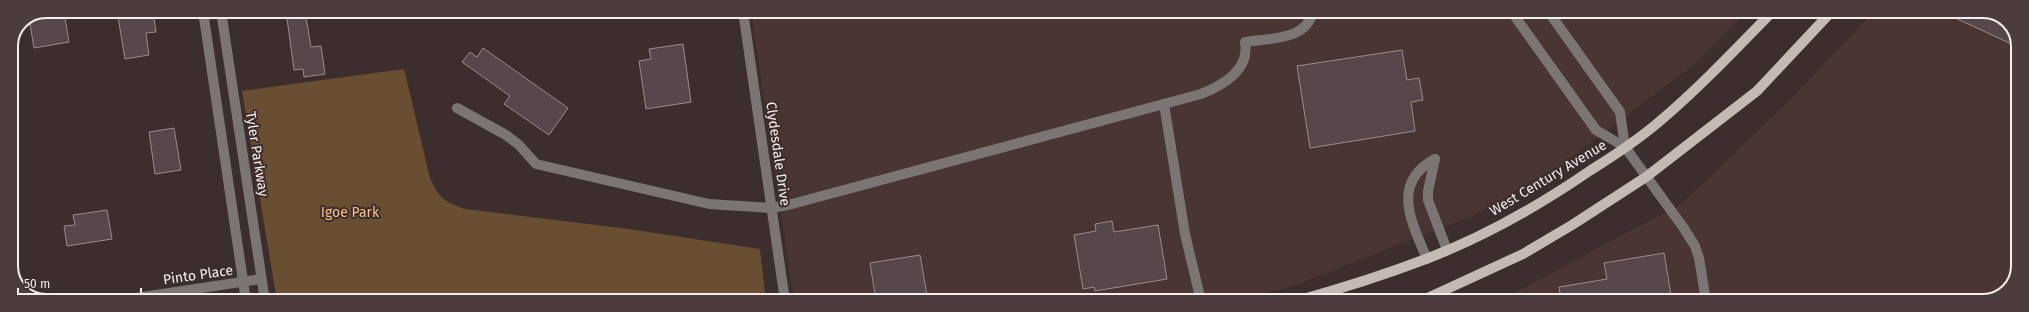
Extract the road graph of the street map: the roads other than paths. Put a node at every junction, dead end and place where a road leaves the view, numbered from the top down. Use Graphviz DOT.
graph roads {
  1 [pos="204,18"];
  2 [pos="222,18"];
  3 [pos="745,18"];
  4 [pos="1310,18"];
  5 [pos="1516,18"];
  6 [pos="1553,18"];
  7 [pos="1766,18"];
  8 [pos="1825,18"];
  9 [pos="1164,104"];
  10 [pos="457,108"];
  11 [pos="1625,148"];
  12 [pos="1646,177"];
  13 [pos="772,208"];
  14 [pos="1447,250"];
  15 [pos="1427,259"];
  16 [pos="262,279"];
  17 [pos="243,282"];
  18 [pos="163,294"];
  19 [pos="245,294"];
  20 [pos="264,294"];
  21 [pos="784,294"];
  22 [pos="1199,294"];
  23 [pos="1321,294"];
  24 [pos="1436,294"];
  25 [pos="1705,294"];
  1 -- 17 [label="street"];
  2 -- 16 [label="street, Tyler Parkway"];
  3 -- 13 [label="street, Clydesdale Drive"];
  4 -- 9 [label="street"];
  5 -- 11 [label="street"];
  6 -- 11 [label="street"];
  7 -- 11 [label="main road, West Century Avenue"];
  8 -- 12 [label="main road"];
  9 -- 13 [label="street"];
  9 -- 22 [label="street"];
  10 -- 13 [label="street"];
  11 -- 12 [label="street"];
  11 -- 14 [label="main road, West Century Avenue"];
  12 -- 24 [label="main road"];
  12 -- 25 [label="street"];
  13 -- 21 [label="street, Clydesdale Drive"];
  14 -- 15 [label="main road, West Century Avenue"];
  14 -- 15 [label="street"];
  15 -- 23 [label="main road, West Century Avenue"];
  16 -- 17 [label="street, Pinto Place"];
  16 -- 20 [label="street, Tyler Parkway"];
  17 -- 18 [label="street, Pinto Place"];
  17 -- 19 [label="street"];
}
